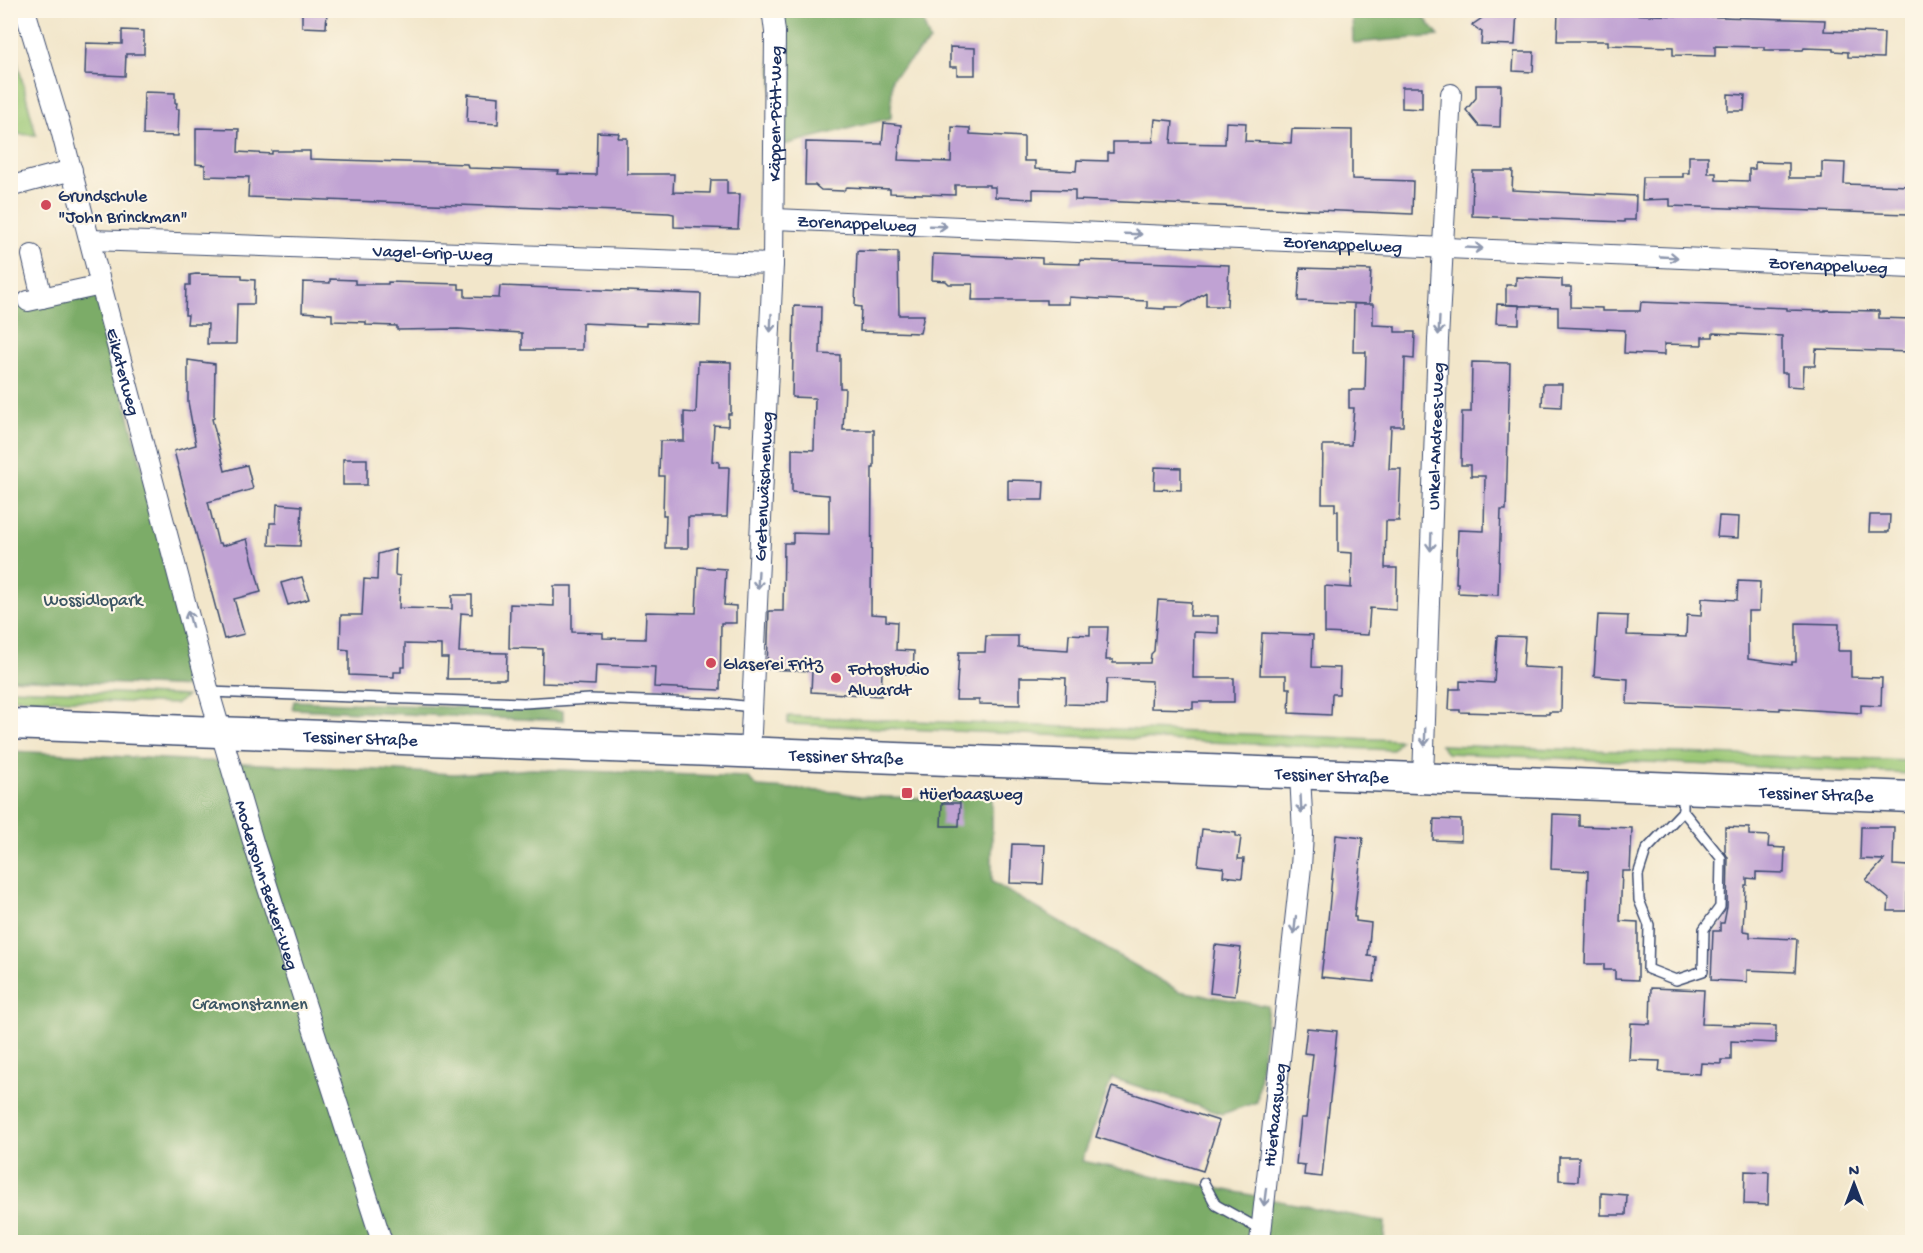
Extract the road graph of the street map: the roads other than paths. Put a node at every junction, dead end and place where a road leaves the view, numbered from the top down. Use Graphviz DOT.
graph roads {
  1 [pos="25,10"];
  2 [pos="768,10"];
  3 [pos="1451,94"];
  4 [pos="72,170"];
  5 [pos="12,186"];
  6 [pos="775,219"];
  7 [pos="91,240"];
  8 [pos="1442,247"];
  9 [pos="32,255"];
  10 [pos="774,264"];
  11 [pos="1912,268"];
  12 [pos="101,285"];
  13 [pos="207,684"];
  14 [pos="751,707"];
  15 [pos="10,724"];
  16 [pos="221,732"];
  17 [pos="750,753"];
  18 [pos="1300,774"];
  19 [pos="1424,778"];
  20 [pos="1912,797"];
  21 [pos="1683,799"];
  22 [pos="1204,1183"];
  23 [pos="1260,1236"];
  24 [pos="382,1242"];
  1 -- 4 [label="street, Eikaterweg"];
  2 -- 6 [label="street, Käppen-Pött-Weg"];
  3 -- 8 [label="street, Unkel-Andrees-Weg"];
  4 -- 5 [label="street"];
  4 -- 7 [label="street, Eikaterweg"];
  6 -- 8 [label="street, Zorenappelweg, one-way"];
  6 -- 10 [label="street, Gretenwäschenweg"];
  7 -- 10 [label="street, Vagel-Grip-Weg"];
  7 -- 12 [label="street, Eikaterweg"];
  8 -- 11 [label="street, Zorenappelweg, one-way"];
  8 -- 19 [label="street, Unkel-Andrees-Weg, one-way"];
  9 -- 12 [label="street"];
  10 -- 14 [label="street, Gretenwäschenweg, one-way"];
  13 -- 12 [label="street, Eikaterweg, one-way"];
  13 -- 14 [label="lane"];
  13 -- 16 [label="street, Eikaterweg"];
  14 -- 17 [label="street, Gretenwäschenweg"];
  15 -- 16 [label="main road, Tessiner Straße"];
  16 -- 17 [label="main road, Tessiner Straße"];
  16 -- 24 [label="street, Modersohn-Becker-Weg"];
  17 -- 18 [label="main road, Tessiner Straße"];
  18 -- 19 [label="main road, Tessiner Straße"];
  18 -- 23 [label="street, Hüerbaasweg, one-way"];
  19 -- 21 [label="main road, Tessiner Straße"];
  20 -- 21 [label="main road, Tessiner Straße"];
  21 -- 21 [label="lane"];
  22 -- 23 [label="lane"];
}
